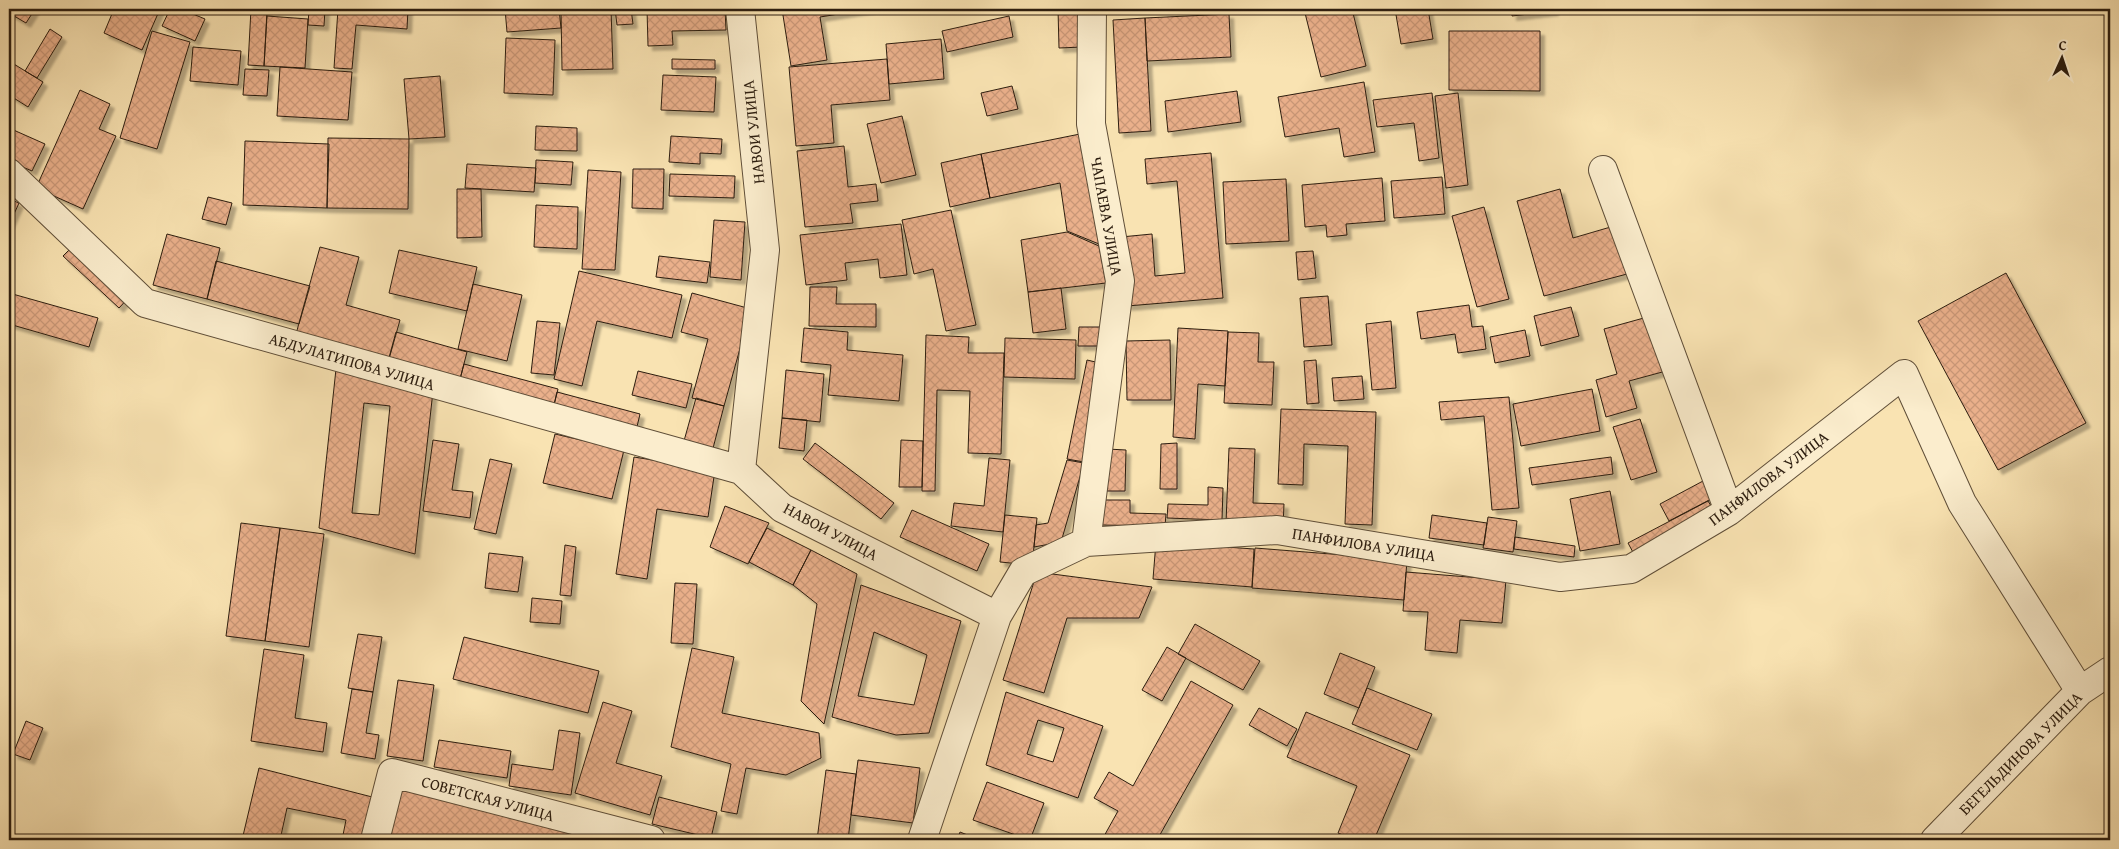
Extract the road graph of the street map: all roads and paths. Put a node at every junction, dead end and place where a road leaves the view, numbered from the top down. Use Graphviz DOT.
graph roads {
  1 [pos="740,9"];
  2 [pos="1092,9"];
  3 [pos="1603,170"];
  4 [pos="9,173"];
  5 [pos="741,470"];
  6 [pos="1730,511"];
  7 [pos="1086,542"];
  8 [pos="997,616"];
  9 [pos="2110,671"];
  10 [pos="2080,691"];
  11 [pos="375,840"];
  12 [pos="651,840"];
  13 [pos="922,840"];
  14 [pos="1935,840"];
  1 -- 5 [label="street, НАВОИ УЛИЦА"];
  2 -- 7 [label="street, ЧАПАЕВА УЛИЦА"];
  3 -- 6 [label="street"];
  4 -- 5 [label="street, АБДУЛАТИПОВА УЛИЦА"];
  5 -- 8 [label="street, НАВОИ УЛИЦА"];
  6 -- 7 [label="street, ПАНФИЛОВА УЛИЦА"];
  6 -- 10 [label="street, ПАНФИЛОВА УЛИЦА"];
  7 -- 8 [label="street, ПАНФИЛОВА УЛИЦА"];
  8 -- 13 [label="street"];
  9 -- 10 [label="street, БЕГЕЛЬДИНОВА УЛИЦА"];
  10 -- 14 [label="street, БЕГЕЛЬДИНОВА УЛИЦА"];
  11 -- 12 [label="street, СОВЕТСКАЯ УЛИЦА"];
}
